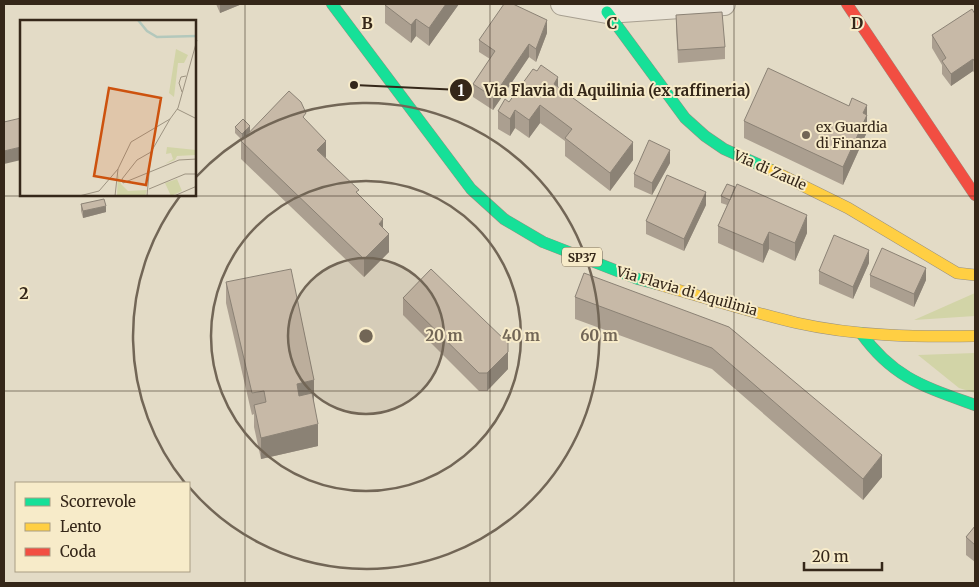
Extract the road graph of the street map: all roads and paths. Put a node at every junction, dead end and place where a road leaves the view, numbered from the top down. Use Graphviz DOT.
graph roads {
  1 [pos="332,4"];
  2 [pos="562,4"];
  3 [pos="724,4"];
  4 [pos="847,4"];
  5 [pos="607,12"];
  6 [pos="975,196"];
  7 [pos="975,275"];
  8 [pos="861,333"];
  9 [pos="975,336"];
  10 [pos="975,405"];
  1 -- 8 [label="street, Via Flavia di Aquilinia / SP37"];
  2 -- 5 [label="street"];
  3 -- 5 [label="street"];
  4 -- 6 [label="street"];
  5 -- 7 [label="street, Via di Zaule"];
  8 -- 9 [label="street, Via Flavia di Aquilinia / SP37"];
  8 -- 10 [label="street"];
}
